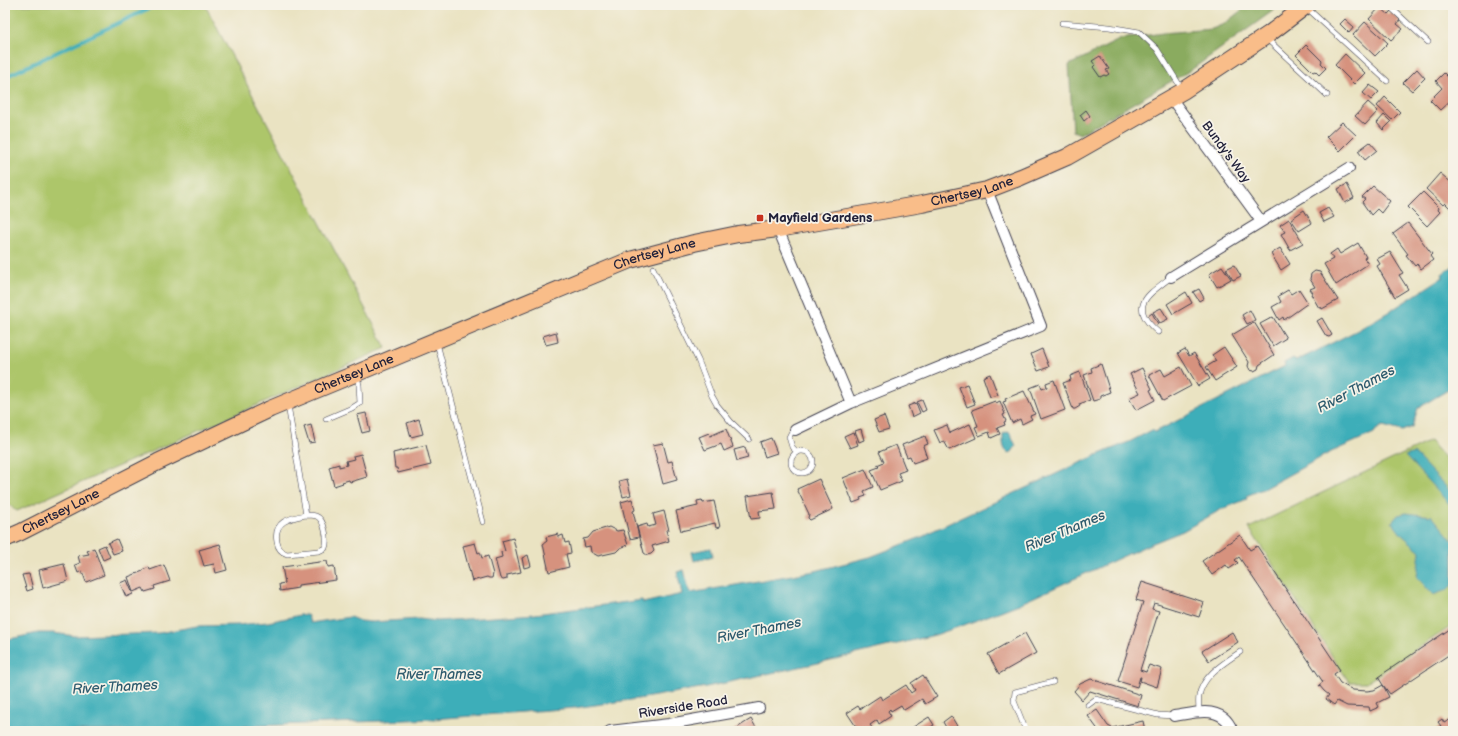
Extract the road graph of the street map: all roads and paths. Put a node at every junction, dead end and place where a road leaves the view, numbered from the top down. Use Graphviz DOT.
graph roads {
  1 [pos="1388,5"];
  2 [pos="1306,6"];
  3 [pos="1062,23"];
  4 [pos="1266,36"];
  5 [pos="1428,42"];
  6 [pos="1387,81"];
  7 [pos="1177,95"];
  8 [pos="1327,95"];
  9 [pos="1349,168"];
  10 [pos="987,190"];
  11 [pos="1261,221"];
  12 [pos="778,229"];
  13 [pos="653,268"];
  14 [pos="1171,277"];
  15 [pos="1158,332"];
  16 [pos="437,340"];
  17 [pos="357,373"];
  18 [pos="288,402"];
  19 [pos="851,403"];
  20 [pos="326,419"];
  21 [pos="795,430"];
  22 [pos="749,439"];
  23 [pos="797,452"];
  24 [pos="306,515"];
  25 [pos="483,522"];
  26 [pos="5,539"];
  27 [pos="1240,652"];
  28 [pos="1053,682"];
  29 [pos="1088,705"];
  30 [pos="759,708"];
  31 [pos="1199,712"];
  32 [pos="1174,716"];
  33 [pos="610,731"];
  34 [pos="1026,731"];
  35 [pos="1233,731"];
  1 -- 5 [label="lane"];
  2 -- 4 [label="main road, Chertsey Lane"];
  2 -- 6 [label="lane"];
  3 -- 7 [label="lane"];
  4 -- 7 [label="main road, Chertsey Lane"];
  4 -- 8 [label="lane"];
  7 -- 10 [label="main road, Chertsey Lane"];
  7 -- 11 [label="street, Bundy's Way"];
  9 -- 11 [label="street"];
  10 -- 12 [label="main road, Chertsey Lane"];
  10 -- 19 [label="street"];
  11 -- 14 [label="street"];
  12 -- 16 [label="main road, Chertsey Lane"];
  12 -- 19 [label="street"];
  13 -- 22 [label="lane"];
  14 -- 15 [label="lane"];
  16 -- 17 [label="main road, Chertsey Lane"];
  16 -- 25 [label="lane"];
  17 -- 18 [label="main road, Chertsey Lane"];
  17 -- 20 [label="lane"];
  18 -- 24 [label="lane"];
  18 -- 26 [label="main road, Chertsey Lane"];
  19 -- 21 [label="street"];
  21 -- 23 [label="lane"];
  23 -- 23 [label="lane"];
  24 -- 24 [label="lane"];
  27 -- 31 [label="lane"];
  28 -- 34 [label="lane"];
  29 -- 32 [label="lane"];
  30 -- 33 [label="street, Riverside Road"];
  31 -- 32 [label="street"];
  31 -- 35 [label="street"];
}
